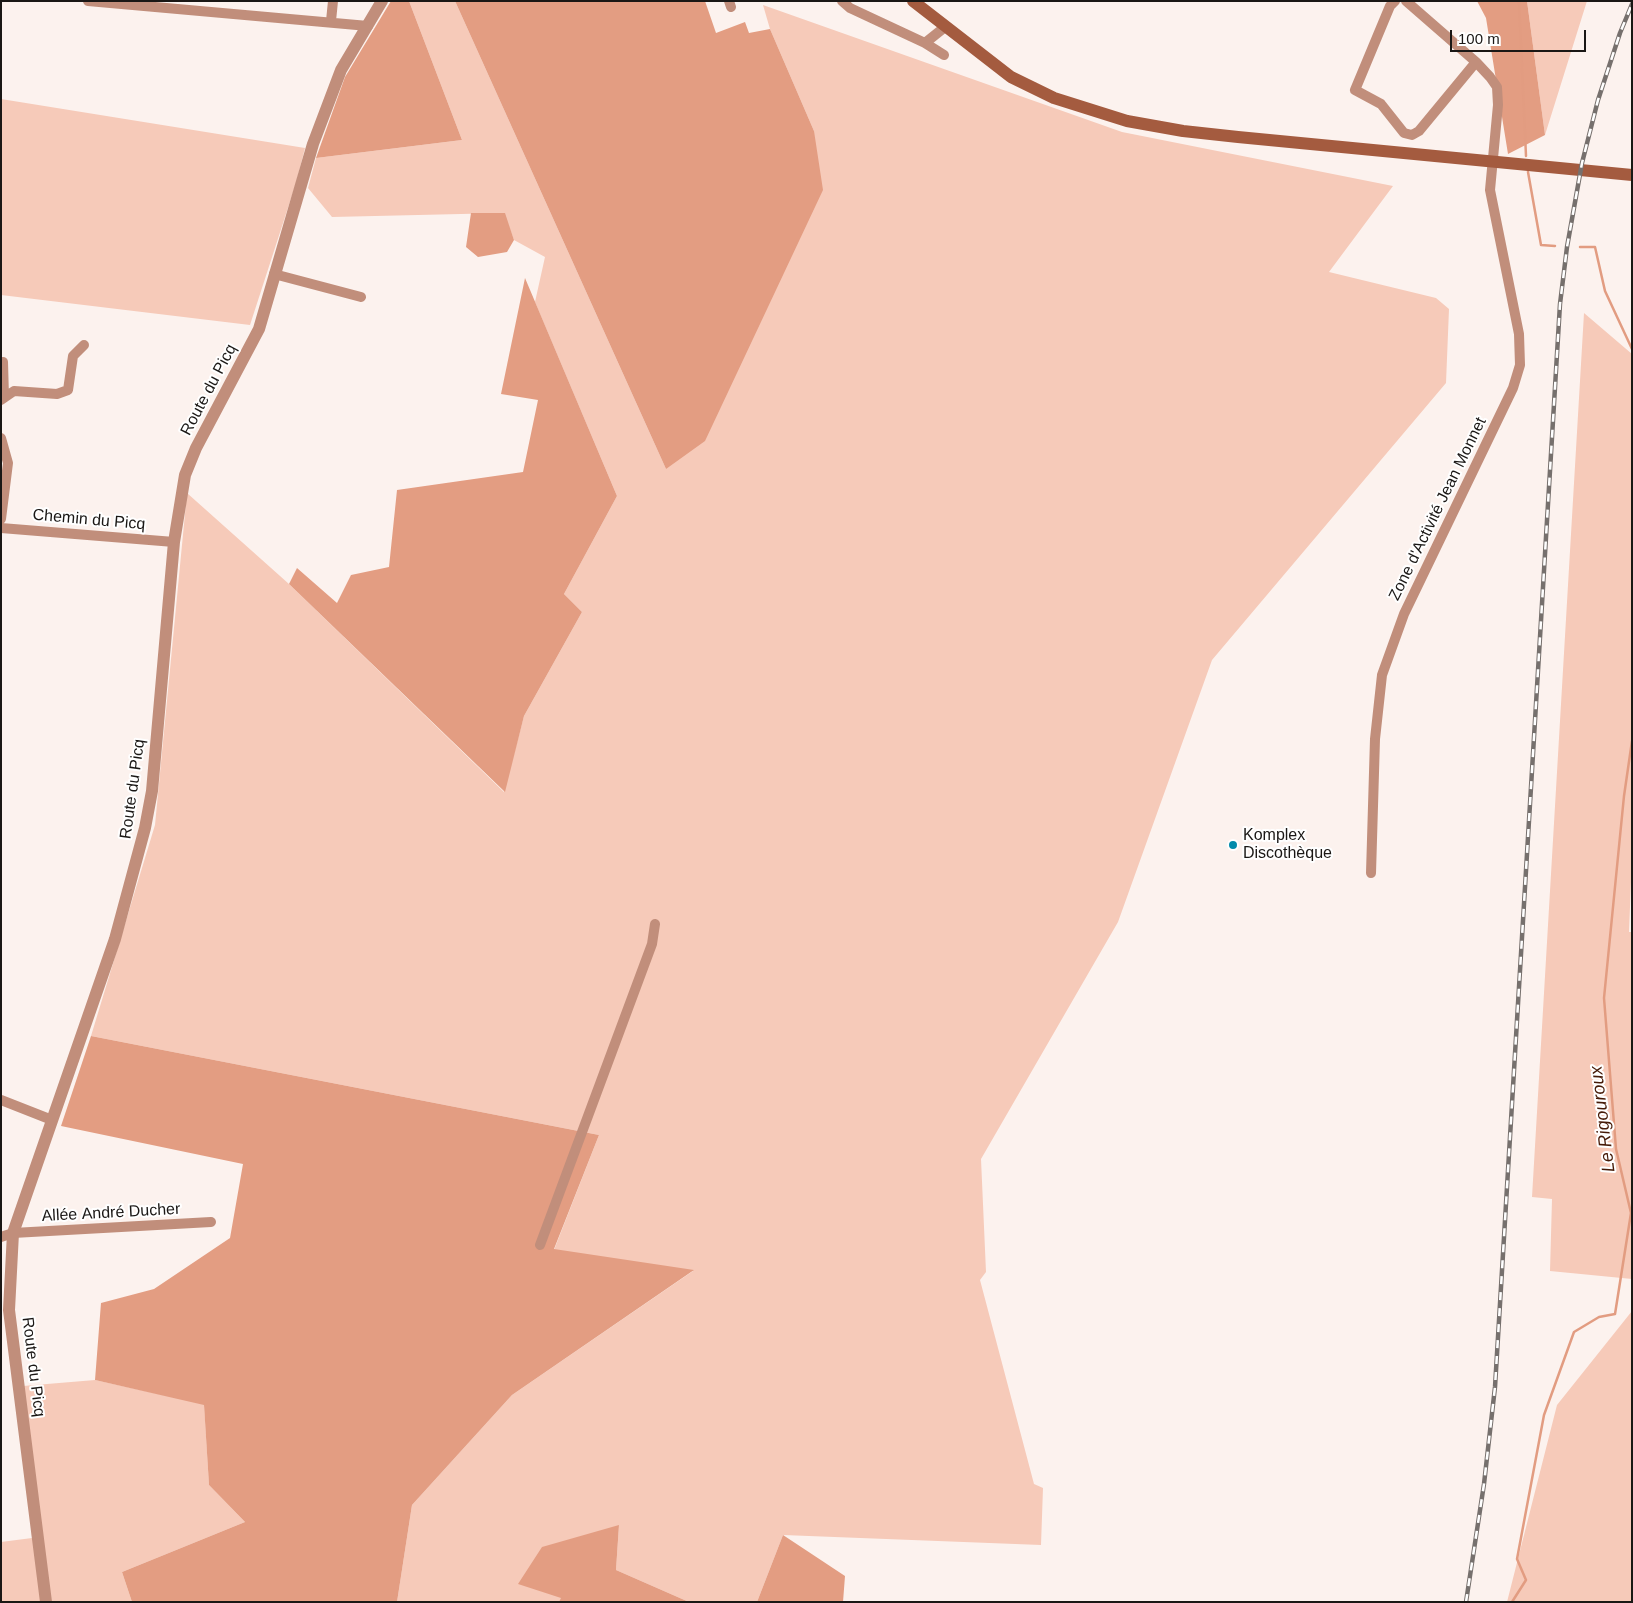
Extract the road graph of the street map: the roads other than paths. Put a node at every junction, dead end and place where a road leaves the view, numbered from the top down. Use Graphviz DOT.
graph roads {
  1 [pos="88,1"];
  2 [pos="235,1"];
  3 [pos="333,1"];
  4 [pos="382,1"];
  5 [pos="842,1"];
  6 [pos="913,1"];
  7 [pos="1395,1"];
  8 [pos="1406,1"];
  9 [pos="151,4"];
  10 [pos="234,13"];
  11 [pos="331,21"];
  12 [pos="368,26"];
  13 [pos="945,27"];
  14 [pos="925,43"];
  15 [pos="944,55"];
  16 [pos="1476,62"];
  17 [pos="1492,161"];
  18 [pos="1632,175"];
  19 [pos="274,274"];
  20 [pos="361,297"];
  21 [pos="84,346"];
  22 [pos="3,362"];
  23 [pos="2,399"];
  24 [pos="1,438"];
  25 [pos="1,519"];
  26 [pos="1,528"];
  27 [pos="174,542"];
  28 [pos="1371,873"];
  29 [pos="655,924"];
  30 [pos="1,1100"];
  31 [pos="52,1120"];
  32 [pos="211,1222"];
  33 [pos="7,1235"];
  34 [pos="540,1245"];
  35 [pos="46,1602"];
  1 -- 9 [label="street"];
  2 -- 10 [label="street"];
  3 -- 11 [label="street"];
  4 -- 12 [label="street, Route du Picq"];
  5 -- 14 [label="street"];
  6 -- 13 [label="main road"];
  7 -- 16 [label="street"];
  8 -- 16 [label="street, Zone d'Activité Jean Monnet"];
  9 -- 10 [label="street"];
  10 -- 11 [label="street"];
  11 -- 12 [label="street"];
  12 -- 19 [label="street, Route du Picq"];
  13 -- 14 [label="street"];
  13 -- 17 [label="main road"];
  14 -- 15 [label="street"];
  16 -- 17 [label="street, Zone d'Activité Jean Monnet"];
  17 -- 18 [label="main road"];
  17 -- 28 [label="street, Zone d'Activité Jean Monnet"];
  19 -- 20 [label="street"];
  19 -- 27 [label="street, Route du Picq"];
  21 -- 23 [label="street"];
  22 -- 23 [label="street"];
  24 -- 25 [label="street"];
  26 -- 27 [label="street, Chemin du Picq"];
  27 -- 31 [label="street, Route du Picq"];
  29 -- 34 [label="street"];
  30 -- 31 [label="street"];
  31 -- 33 [label="street, Route du Picq"];
  32 -- 33 [label="street, Allée André Ducher"];
  33 -- 35 [label="street, Route du Picq"];
}
